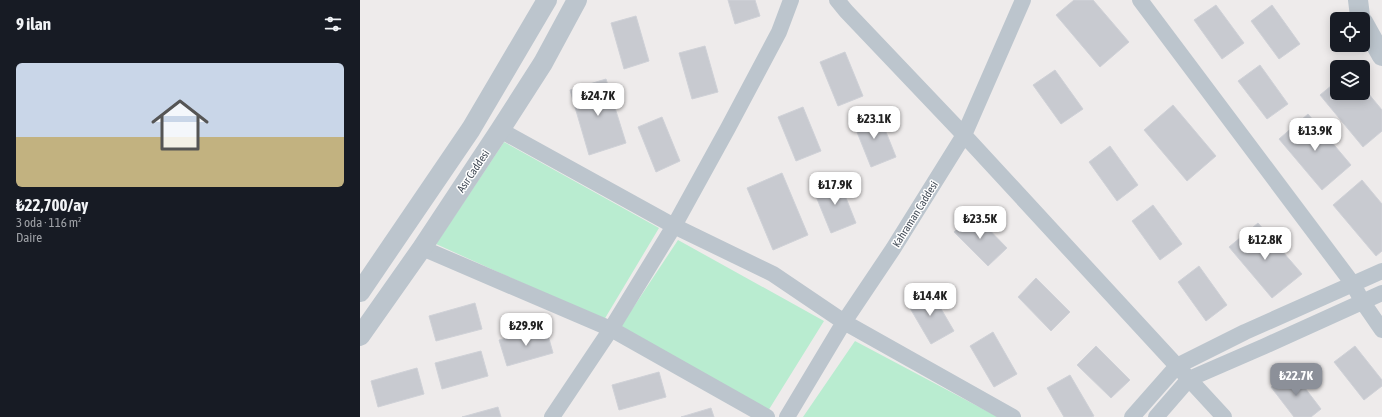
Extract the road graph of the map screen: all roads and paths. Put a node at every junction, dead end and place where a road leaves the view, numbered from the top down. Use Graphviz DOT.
graph roads {
  1 [pos="548,0"];
  2 [pos="577,0"];
  3 [pos="791,0"];
  4 [pos="837,0"];
  5 [pos="1023,0"];
  6 [pos="1140,0"];
  7 [pos="1358,0"];
  8 [pos="1360,12"];
  9 [pos="1370,35"];
  10 [pos="1382,56"];
  11 [pos="500,130"];
  12 [pos="964,135"];
  13 [pos="674,226"];
  14 [pos="422,248"];
  15 [pos="1382,271"];
  16 [pos="1353,284"];
  17 [pos="360,292"];
  18 [pos="1382,293"];
  19 [pos="1362,301"];
  20 [pos="844,322"];
  21 [pos="611,329"];
  22 [pos="1382,330"];
  23 [pos="360,336"];
  24 [pos="1177,366"];
  25 [pos="1189,379"];
  26 [pos="552,417"];
  27 [pos="767,417"];
  28 [pos="787,417"];
  29 [pos="1013,417"];
  30 [pos="1132,417"];
  31 [pos="1156,417"];
  32 [pos="1224,417"];
  1 -- 17 [label="street"];
  2 -- 11 [label="street, Asır Caddesi"];
  3 -- 13 [label="street"];
  4 -- 12 [label="street"];
  5 -- 12 [label="street, Kahraman Caddesi"];
  6 -- 16 [label="street"];
  7 -- 8 [label="street"];
  9 -- 10 [label="street"];
  11 -- 13 [label="street"];
  11 -- 14 [label="street, Asır Caddesi"];
  12 -- 20 [label="street, Kahraman Caddesi"];
  12 -- 24 [label="street"];
  13 -- 20 [label="street"];
  13 -- 21 [label="street"];
  14 -- 21 [label="street"];
  14 -- 23 [label="street, Asır Caddesi"];
  15 -- 16 [label="street"];
  16 -- 19 [label="street"];
  16 -- 24 [label="street"];
  18 -- 19 [label="street"];
  19 -- 22 [label="street"];
  19 -- 25 [label="street"];
  20 -- 28 [label="street, Kahraman Caddesi"];
  20 -- 29 [label="street"];
  21 -- 26 [label="street"];
  21 -- 27 [label="street"];
  24 -- 25 [label="street"];
  24 -- 30 [label="street"];
  25 -- 31 [label="street"];
  25 -- 32 [label="street"];
}
